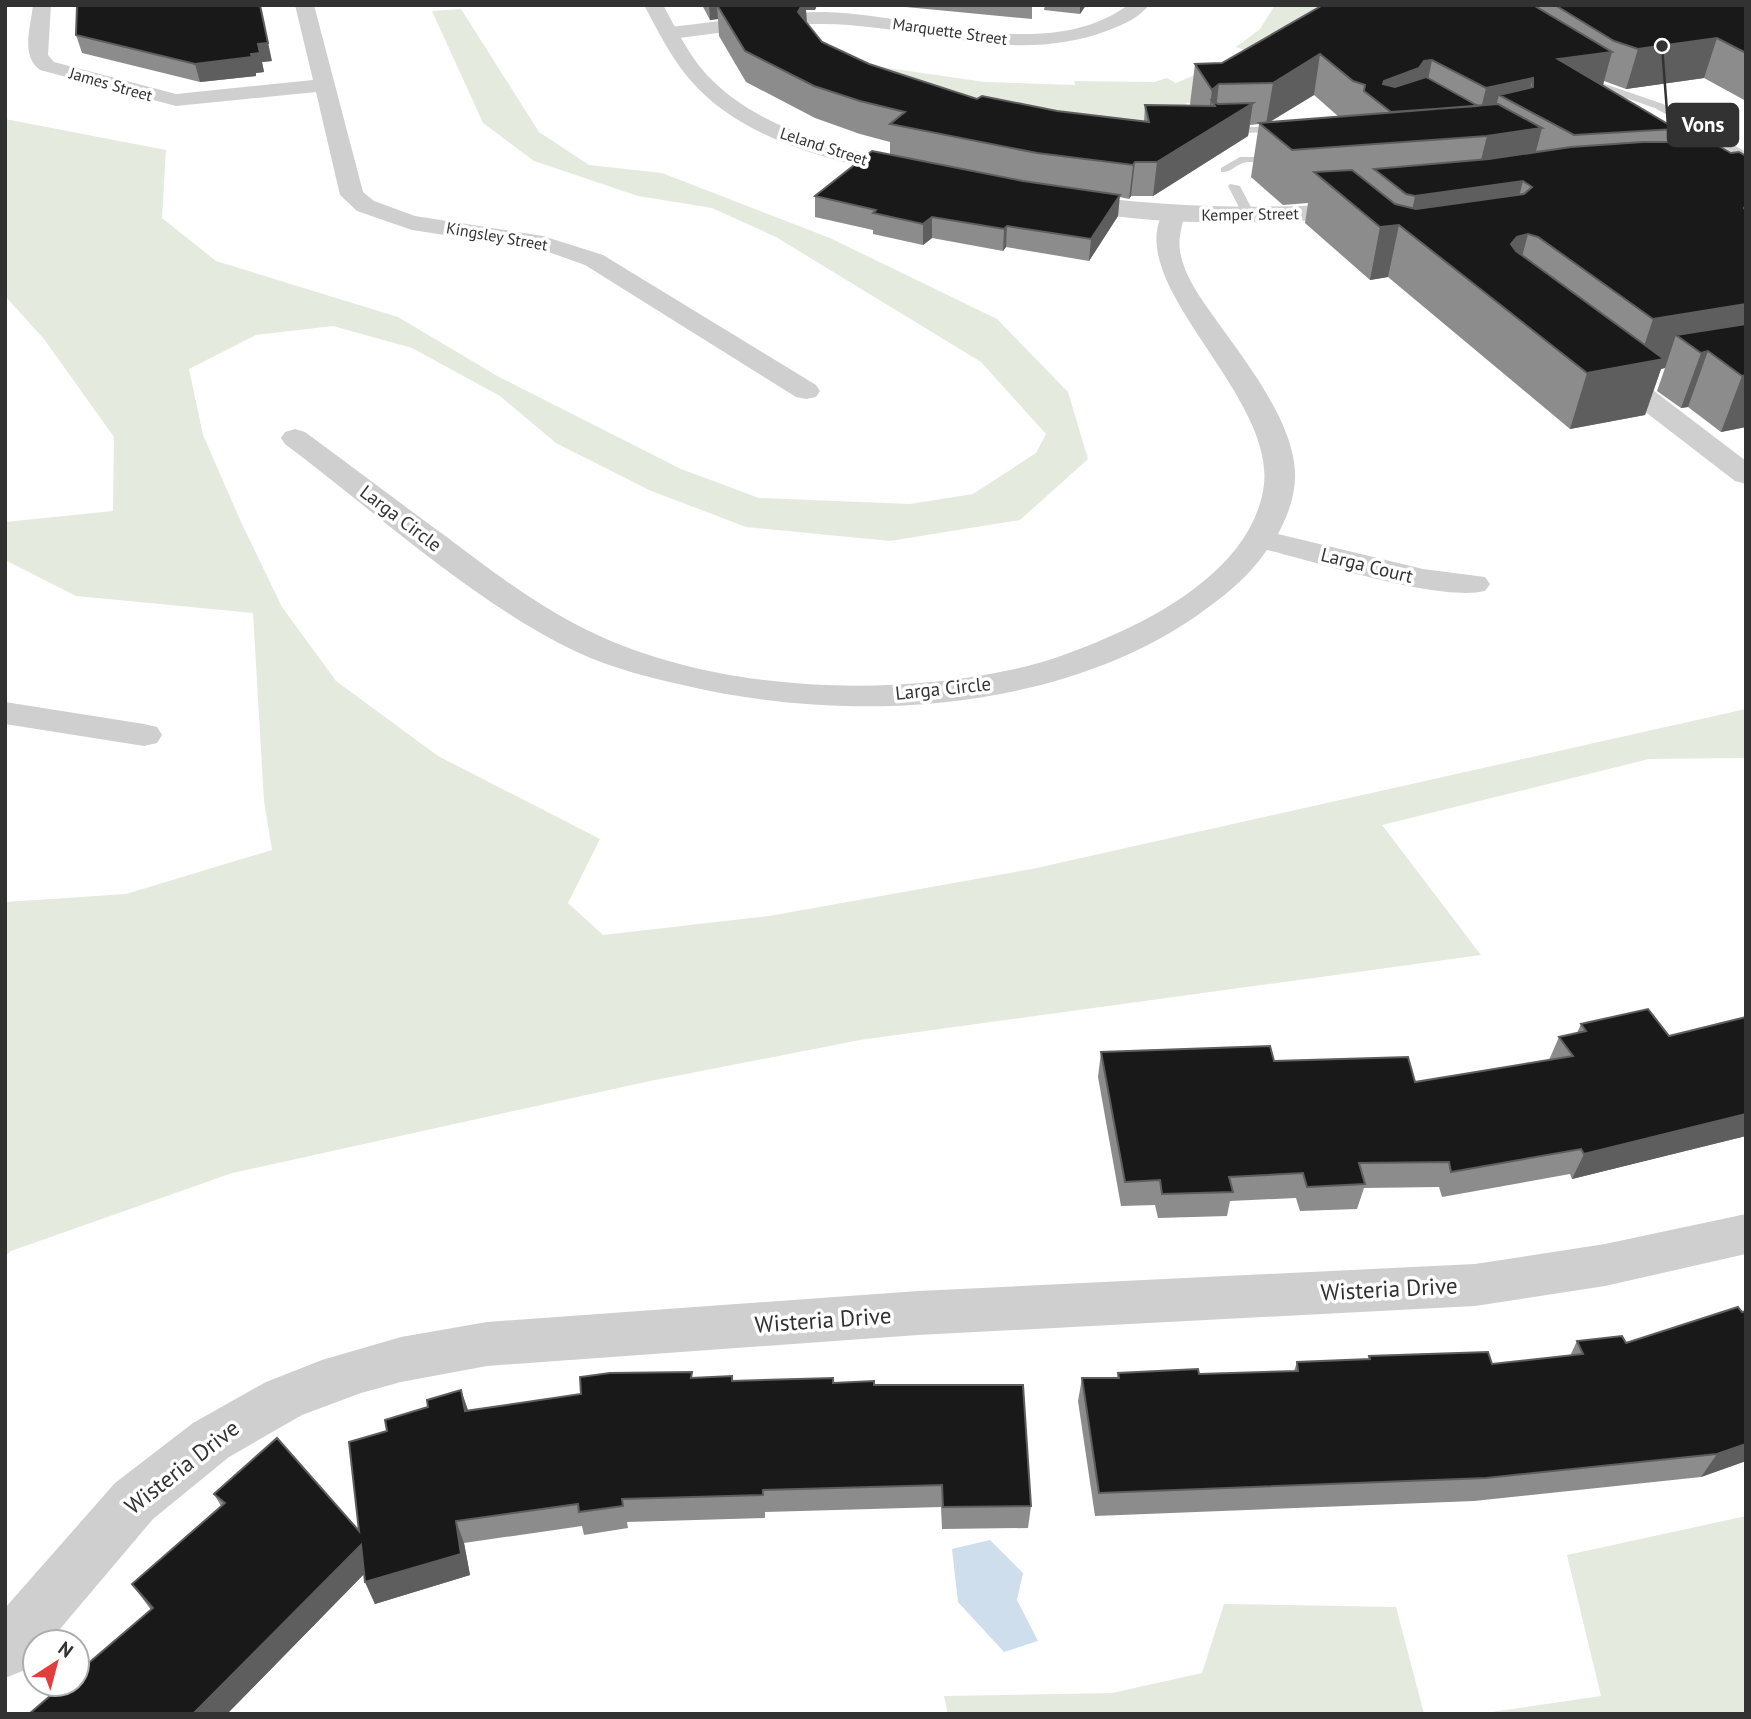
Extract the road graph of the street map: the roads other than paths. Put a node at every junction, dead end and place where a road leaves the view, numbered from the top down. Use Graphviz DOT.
graph roads {
  1 [pos="42,5"];
  2 [pos="304,5"];
  3 [pos="653,5"];
  4 [pos="1140,5"];
  5 [pos="670,33"];
  6 [pos="1576,71"];
  7 [pos="324,85"];
  8 [pos="1297,129"];
  9 [pos="1214,131"];
  10 [pos="1746,157"];
  11 [pos="1289,160"];
  12 [pos="1225,170"];
  13 [pos="935,177"];
  14 [pos="1234,187"];
  15 [pos="1048,198"];
  16 [pos="1382,208"];
  17 [pos="1342,211"];
  18 [pos="1173,214"];
  19 [pos="1249,215"];
  20 [pos="1361,227"];
  21 [pos="1586,353"];
  22 [pos="1667,378"];
  23 [pos="1628,385"];
  24 [pos="806,391"];
  25 [pos="295,438"];
  26 [pos="1746,475"];
  27 [pos="1261,539"];
  28 [pos="1474,584"];
  29 [pos="5,713"];
  30 [pos="144,735"];
  31 [pos="1746,1234"];
  32 [pos="5,1650"];
  1 -- 7 [label="street, James Street"];
  2 -- 7 [label="street, Kingsley Street"];
  3 -- 5 [label="street, Leland Street"];
  4 -- 5 [label="street, Marquette Street"];
  5 -- 13 [label="street, Leland Street"];
  6 -- 10 [label="lane"];
  7 -- 24 [label="street, Kingsley Street"];
  8 -- 9 [label="lane"];
  11 -- 12 [label="lane"];
  14 -- 19 [label="lane"];
  15 -- 18 [label="street"];
  16 -- 17 [label="street, Kemper Street"];
  17 -- 19 [label="street, Kemper Street"];
  17 -- 20 [label="lane"];
  18 -- 19 [label="street, Kemper Street"];
  18 -- 27 [label="street, Larga Circle"];
  21 -- 23 [label="street"];
  22 -- 23 [label="street"];
  23 -- 26 [label="street"];
  25 -- 27 [label="street, Larga Circle"];
  27 -- 28 [label="street, Larga Court"];
  29 -- 30 [label="street"];
  31 -- 32 [label="street, Wisteria Drive"];
}
